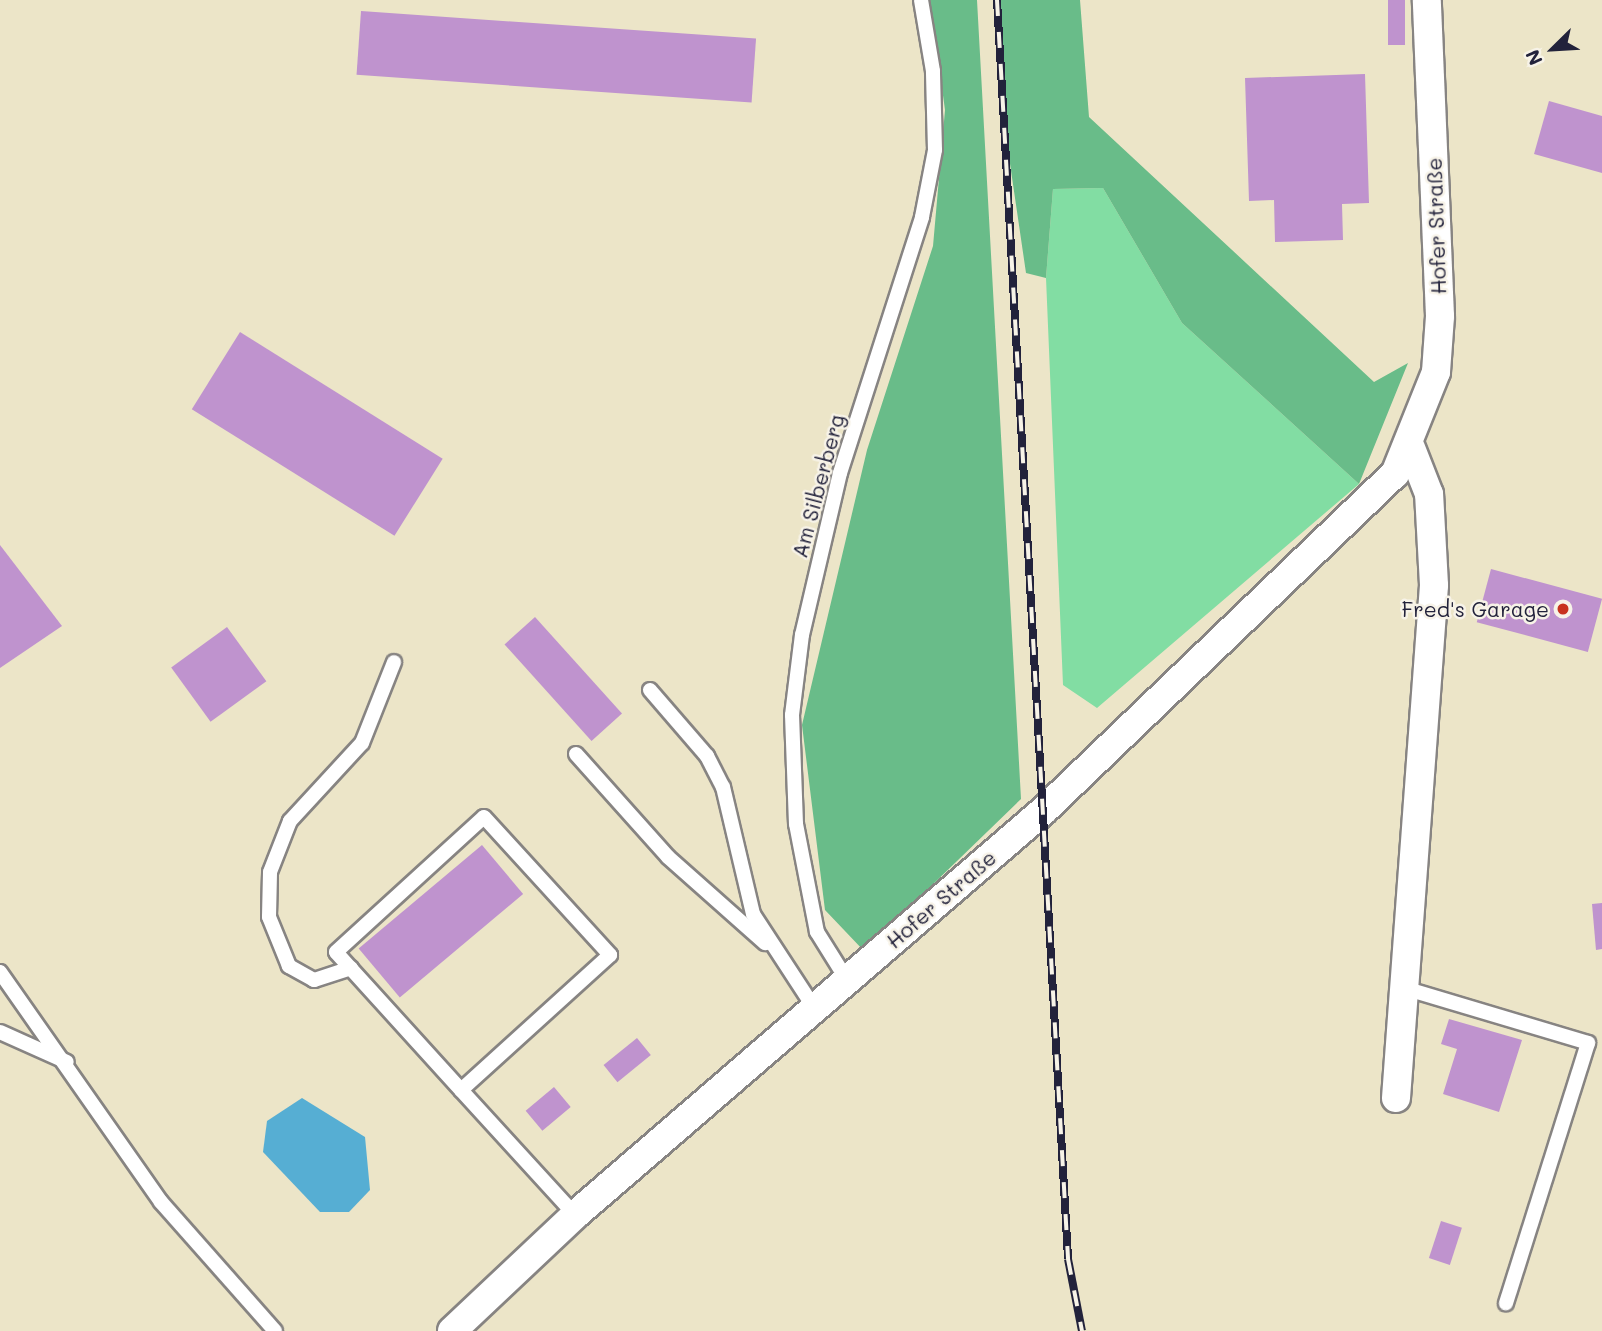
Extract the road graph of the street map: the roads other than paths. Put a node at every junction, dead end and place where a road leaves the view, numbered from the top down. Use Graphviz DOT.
graph roads {
  1 [pos="921,0"];
  2 [pos="1427,0"];
  3 [pos="1411,448"];
  4 [pos="394,662"];
  5 [pos="650,690"];
  6 [pos="576,754"];
  7 [pos="774,952"];
  8 [pos="351,968"];
  9 [pos="0,972"];
  10 [pos="847,980"];
  11 [pos="1404,988"];
  12 [pos="814,1009"];
  13 [pos="0,1032"];
  14 [pos="68,1062"];
  15 [pos="461,1090"];
  16 [pos="1396,1098"];
  17 [pos="575,1215"];
  18 [pos="1506,1303"];
  19 [pos="275,1331"];
  20 [pos="453,1331"];
  1 -- 10 [label="lane, Am Silberberg"];
  2 -- 3 [label="street, Hofer Straße"];
  3 -- 10 [label="street, Hofer Straße"];
  3 -- 11 [label="street"];
  4 -- 8 [label="lane"];
  5 -- 7 [label="lane"];
  6 -- 7 [label="lane"];
  7 -- 12 [label="lane"];
  8 -- 15 [label="lane"];
  8 -- 15 [label="lane"];
  9 -- 14 [label="lane"];
  10 -- 12 [label="street, Hofer Straße"];
  11 -- 16 [label="street"];
  11 -- 18 [label="lane"];
  12 -- 17 [label="street, Hofer Straße"];
  13 -- 14 [label="lane"];
  14 -- 19 [label="lane"];
  15 -- 17 [label="lane"];
  17 -- 20 [label="street, Hofer Straße"];
}
